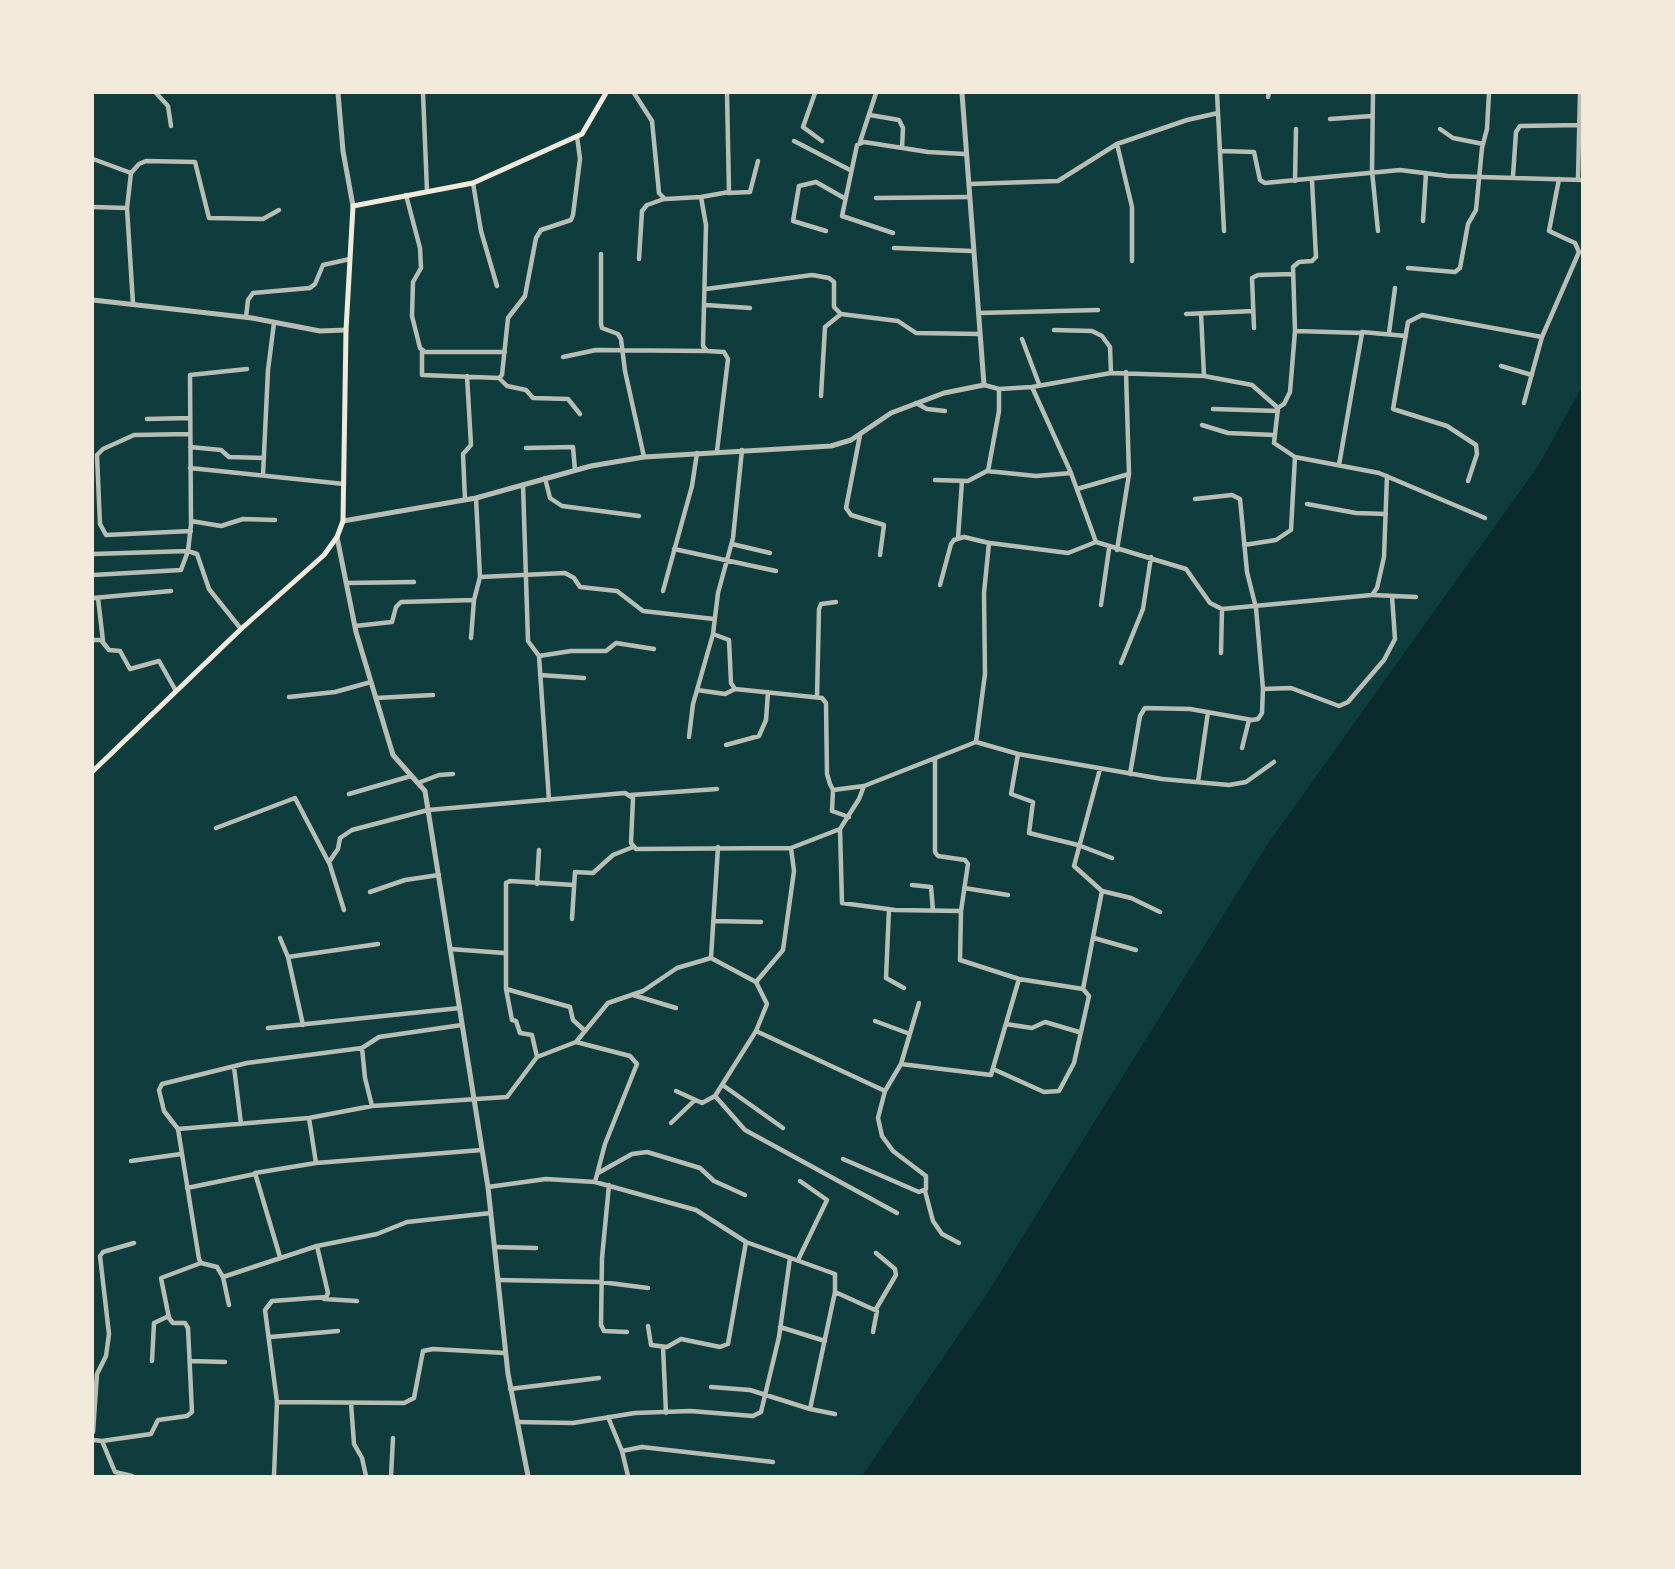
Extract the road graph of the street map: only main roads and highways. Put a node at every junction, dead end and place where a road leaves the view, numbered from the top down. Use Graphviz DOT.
graph roads {
  1 [pos="606,93"];
  2 [pos="93,771"];
  1 -- 2 [label="main road"];
}
